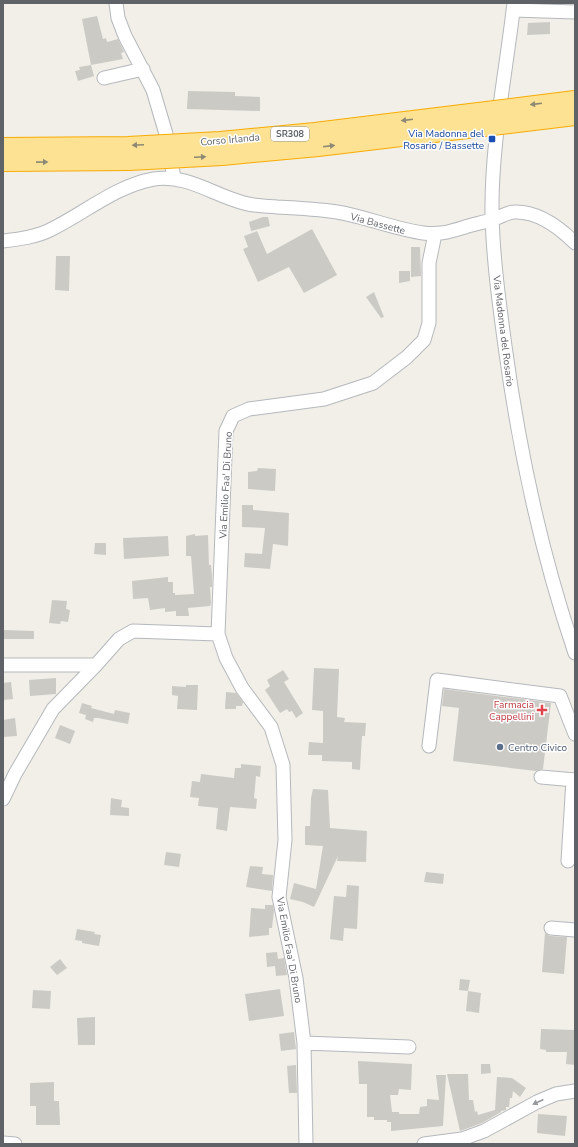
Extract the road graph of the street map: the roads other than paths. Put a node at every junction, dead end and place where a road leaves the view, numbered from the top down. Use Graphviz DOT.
graph roads {
  1 [pos="116,3"];
  2 [pos="514,6"];
  3 [pos="575,12"];
  4 [pos="143,69"];
  5 [pos="104,78"];
  6 [pos="575,100"];
  7 [pos="575,116"];
  8 [pos="3,147"];
  9 [pos="3,162"];
  10 [pos="174,178"];
  11 [pos="493,220"];
  12 [pos="435,234"];
  13 [pos="3,241"];
  14 [pos="575,243"];
  15 [pos="218,634"];
  16 [pos="575,653"];
  17 [pos="3,665"];
  18 [pos="96,665"];
  19 [pos="575,734"];
  20 [pos="429,746"];
  21 [pos="541,777"];
  22 [pos="574,780"];
  23 [pos="3,799"];
  24 [pos="568,861"];
  25 [pos="551,928"];
  26 [pos="575,930"];
  27 [pos="304,1043"];
  28 [pos="409,1047"];
  29 [pos="575,1092"];
  30 [pos="3,1143"];
  31 [pos="15,1144"];
  32 [pos="306,1144"];
  33 [pos="429,1144"];
  1 -- 4 [label="street"];
  2 -- 3 [label="street"];
  2 -- 11 [label="street, Via Madonna del Rosario"];
  4 -- 5 [label="street"];
  4 -- 10 [label="street"];
  6 -- 8 [label="highway, Corso Irlanda / SR308, one-way, bridge"];
  9 -- 7 [label="highway, Corso Irlanda / SR308, one-way, bridge"];
  10 -- 12 [label="street, Via Bassette"];
  10 -- 13 [label="street, Via Bassette"];
  11 -- 12 [label="street, Via Bassette"];
  11 -- 14 [label="street, Via Bassette"];
  11 -- 16 [label="street, Via Madonna del Rosario"];
  12 -- 15 [label="street, Via Emilio Faa' Di Bruno"];
  15 -- 18 [label="street"];
  15 -- 27 [label="street, Via Emilio Faa' Di Bruno"];
  17 -- 18 [label="street"];
  18 -- 23 [label="street"];
  19 -- 20 [label="street"];
  21 -- 22 [label="street"];
  22 -- 24 [label="street"];
  25 -- 26 [label="street"];
  27 -- 28 [label="street"];
  27 -- 32 [label="street, Via Emilio Faa' Di Bruno"];
  29 -- 33 [label="street, one-way"];
  30 -- 31 [label="street"];
}
